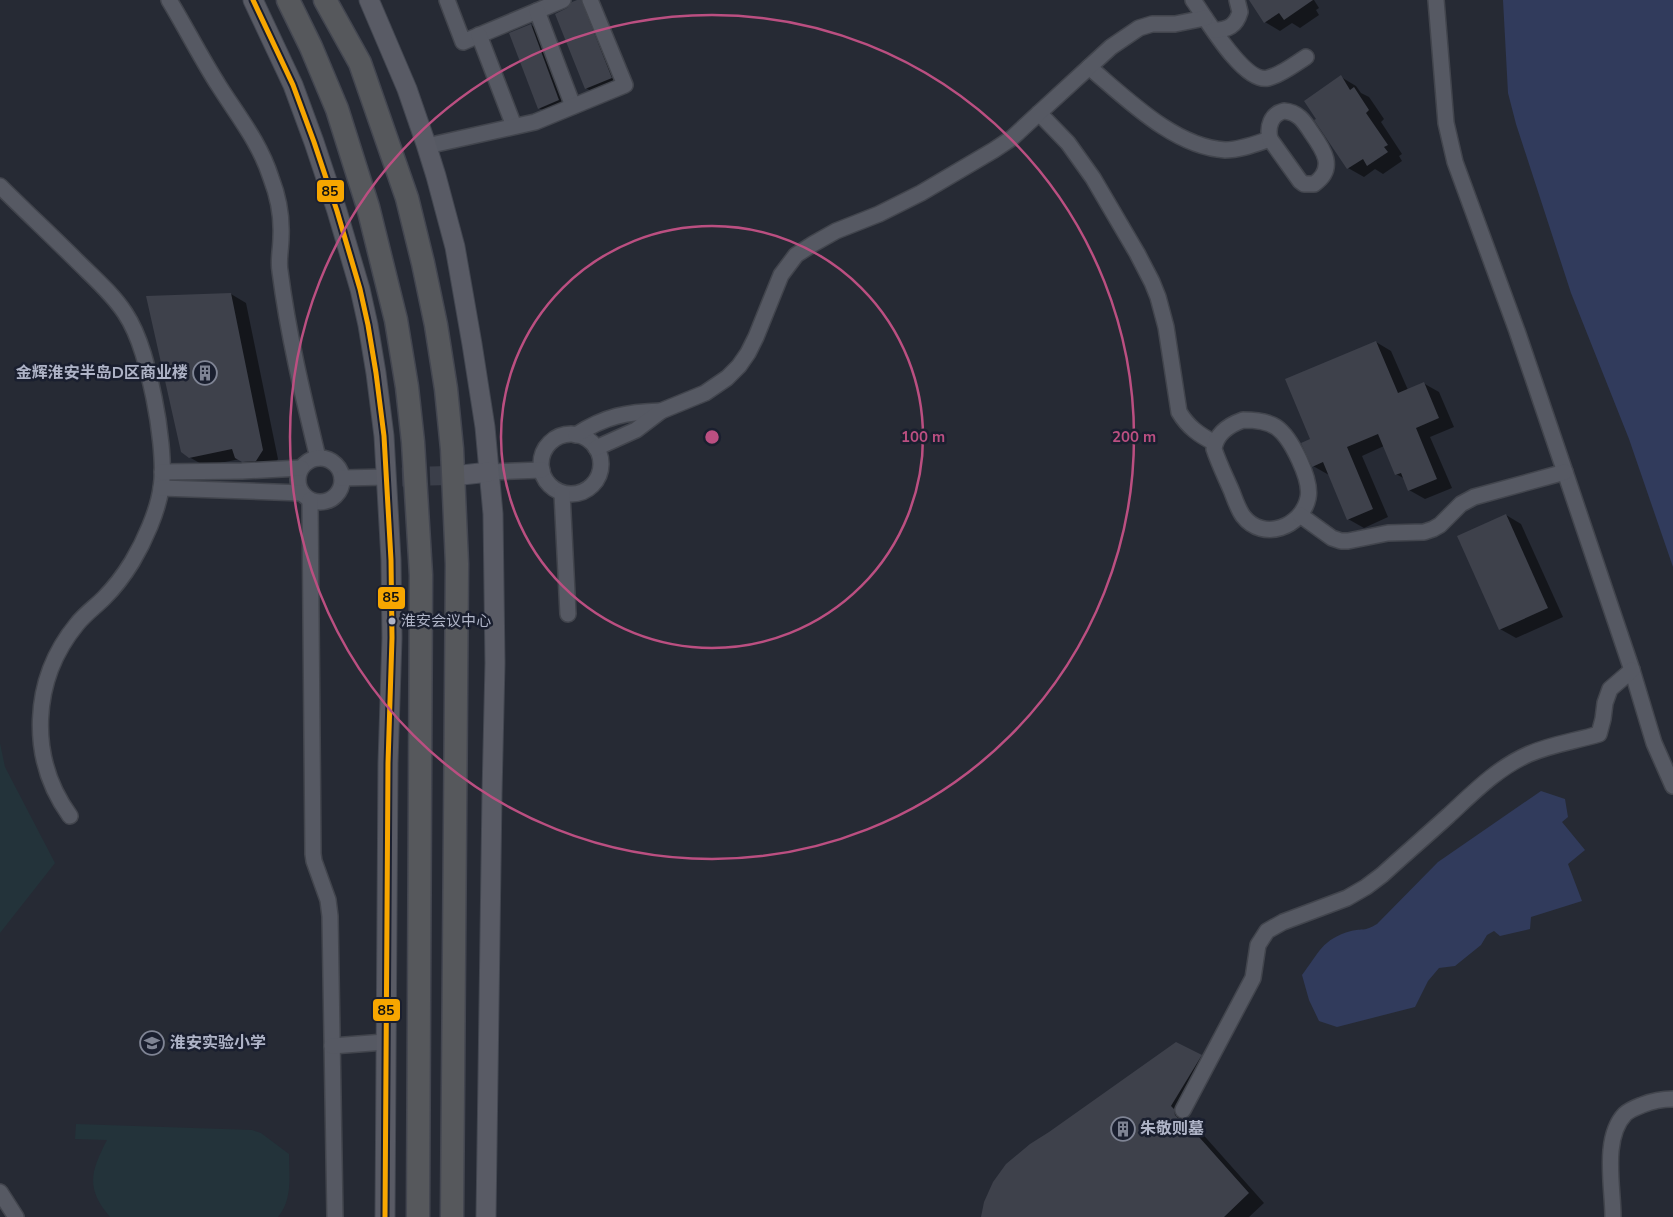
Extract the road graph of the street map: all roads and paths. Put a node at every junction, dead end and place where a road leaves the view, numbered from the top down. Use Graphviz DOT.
graph roads {
  1 [pos="169,0"];
  2 [pos="253,0"];
  3 [pos="288,0"];
  4 [pos="325,0"];
  5 [pos="369,0"];
  6 [pos="448,0"];
  7 [pos="563,0"];
  8 [pos="590,0"];
  9 [pos="1193,0"];
  10 [pos="1237,0"];
  11 [pos="1436,0"];
  12 [pos="537,11"];
  13 [pos="1210,24"];
  14 [pos="479,35"];
  15 [pos="1306,57"];
  16 [pos="1089,67"];
  17 [pos="573,106"];
  18 [pos="1039,113"];
  19 [pos="514,126"];
  20 [pos="1270,139"];
  21 [pos="427,146"];
  22 [pos="0,186"];
  23 [pos="661,411"];
  24 [pos="576,435"];
  25 [pos="1215,443"];
  26 [pos="596,448"];
  27 [pos="318,458"];
  28 [pos="301,468"];
  29 [pos="542,470"];
  30 [pos="162,472"];
  31 [pos="489,472"];
  32 [pos="1565,472"];
  33 [pos="462,474"];
  34 [pos="395,477"];
  35 [pos="342,478"];
  36 [pos="162,488"];
  37 [pos="562,492"];
  38 [pos="306,496"];
  39 [pos="1300,515"];
  40 [pos="568,614"];
  41 [pos="1632,670"];
  42 [pos="1673,786"];
  43 [pos="70,816"];
  44 [pos="385,1042"];
  45 [pos="332,1046"];
  46 [pos="1673,1099"];
  47 [pos="1183,1110"];
  48 [pos="0,1192"];
  49 [pos="16,1217"];
  50 [pos="334,1217"];
  51 [pos="384,1217"];
  52 [pos="418,1217"];
  53 [pos="452,1217"];
  54 [pos="486,1217"];
  55 [pos="1613,1217"];
  1 -- 27 [label="street"];
  2 -- 34 [label="main road"];
  3 -- 52 [label="highway"];
  4 -- 53 [label="highway"];
  5 -- 21 [label="main road"];
  6 -- 14 [label="street"];
  7 -- 12 [label="street"];
  8 -- 17 [label="street"];
  9 -- 13 [label="street"];
  10 -- 13 [label="street"];
  11 -- 32 [label="street"];
  12 -- 14 [label="street"];
  12 -- 17 [label="street"];
  13 -- 15 [label="street"];
  13 -- 16 [label="street"];
  14 -- 19 [label="street"];
  16 -- 18 [label="street"];
  16 -- 20 [label="street"];
  17 -- 19 [label="street"];
  18 -- 23 [label="street"];
  18 -- 25 [label="street"];
  19 -- 21 [label="street"];
  20 -- 20 [label="street"];
  21 -- 31 [label="main road"];
  22 -- 30 [label="street"];
  23 -- 24 [label="street"];
  23 -- 26 [label="street"];
  24 -- 26 [label="street"];
  24 -- 29 [label="street"];
  25 -- 39 [label="street"];
  25 -- 39 [label="street"];
  26 -- 37 [label="street"];
  27 -- 28 [label="street"];
  27 -- 35 [label="street"];
  28 -- 30 [label="street"];
  28 -- 38 [label="street"];
  29 -- 31 [label="street"];
  29 -- 37 [label="street"];
  30 -- 36 [label="street"];
  31 -- 33 [label="main road"];
  31 -- 54 [label="main road"];
  32 -- 39 [label="street"];
  32 -- 41 [label="street"];
  34 -- 35 [label="street"];
  34 -- 44 [label="main road"];
  35 -- 38 [label="street"];
  36 -- 38 [label="street"];
  36 -- 43 [label="street"];
  37 -- 40 [label="street"];
  38 -- 45 [label="street"];
  41 -- 42 [label="street"];
  41 -- 47 [label="street"];
  44 -- 45 [label="street"];
  44 -- 51 [label="main road"];
  45 -- 50 [label="street"];
  46 -- 55 [label="street"];
  48 -- 49 [label="street"];
}
